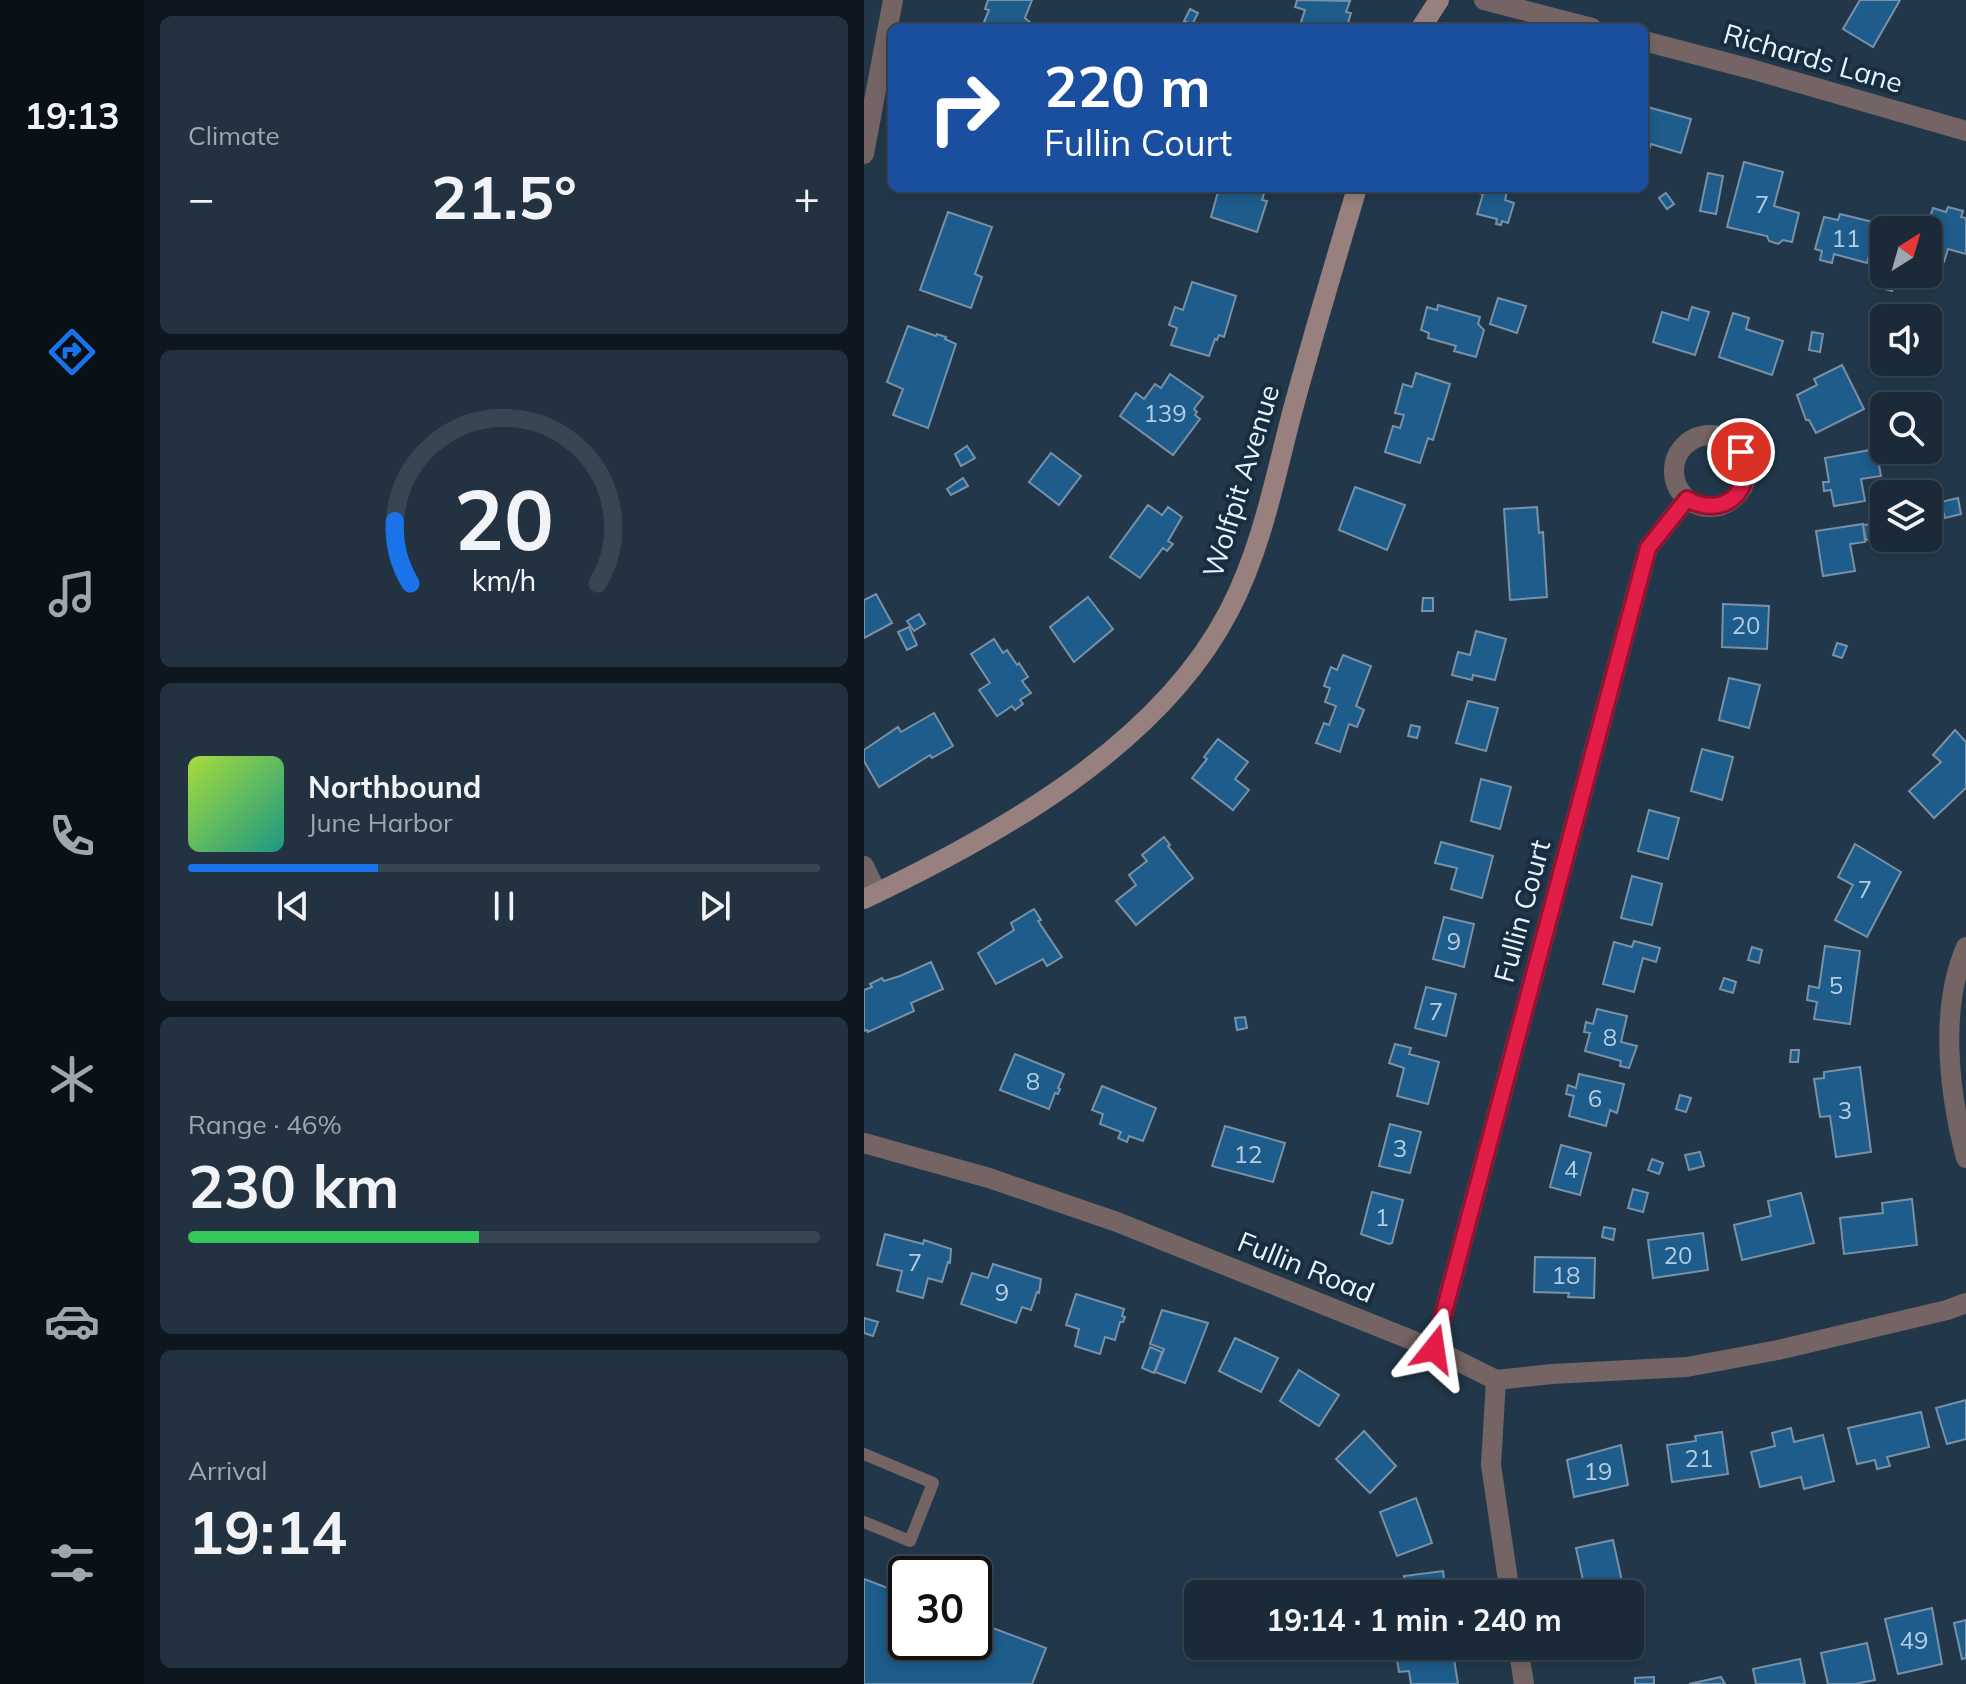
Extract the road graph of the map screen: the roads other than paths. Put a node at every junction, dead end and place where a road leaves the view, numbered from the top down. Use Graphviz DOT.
graph roads {
  1 [pos="893,0"];
  2 [pos="1439,0"];
  3 [pos="1484,0"];
  4 [pos="888,24"];
  5 [pos="1424,24"];
  6 [pos="1577,24"];
  7 [pos="888,27"];
  8 [pos="1648,42"];
  9 [pos="1966,131"];
  10 [pos="864,154"];
  11 [pos="1356,192"];
  12 [pos="1687,499"];
  13 [pos="864,866"];
  14 [pos="870,896"];
  15 [pos="1966,947"];
  16 [pos="864,1143"];
  17 [pos="1966,1158"];
  18 [pos="1966,1303"];
  19 [pos="1434,1349"];
  20 [pos="1496,1380"];
  21 [pos="864,1454"];
  22 [pos="864,1522"];
  23 [pos="1508,1580"];
  24 [pos="1520,1660"];
  25 [pos="1524,1684"];
  1 -- 4 [label="street"];
  2 -- 5 [label="street"];
  3 -- 6 [label="street"];
  7 -- 10 [label="street"];
  8 -- 9 [label="street, Richards Lane"];
  11 -- 14 [label="street, Wolfpit Avenue"];
  12 -- 19 [label="street, Fullin Court"];
  13 -- 14 [label="street"];
  15 -- 17 [label="street"];
  16 -- 19 [label="street, Fullin Road"];
  18 -- 20 [label="street"];
  19 -- 20 [label="street, Fullin Road"];
  20 -- 23 [label="street"];
  21 -- 22 [label="lane"];
  24 -- 25 [label="street"];
}
